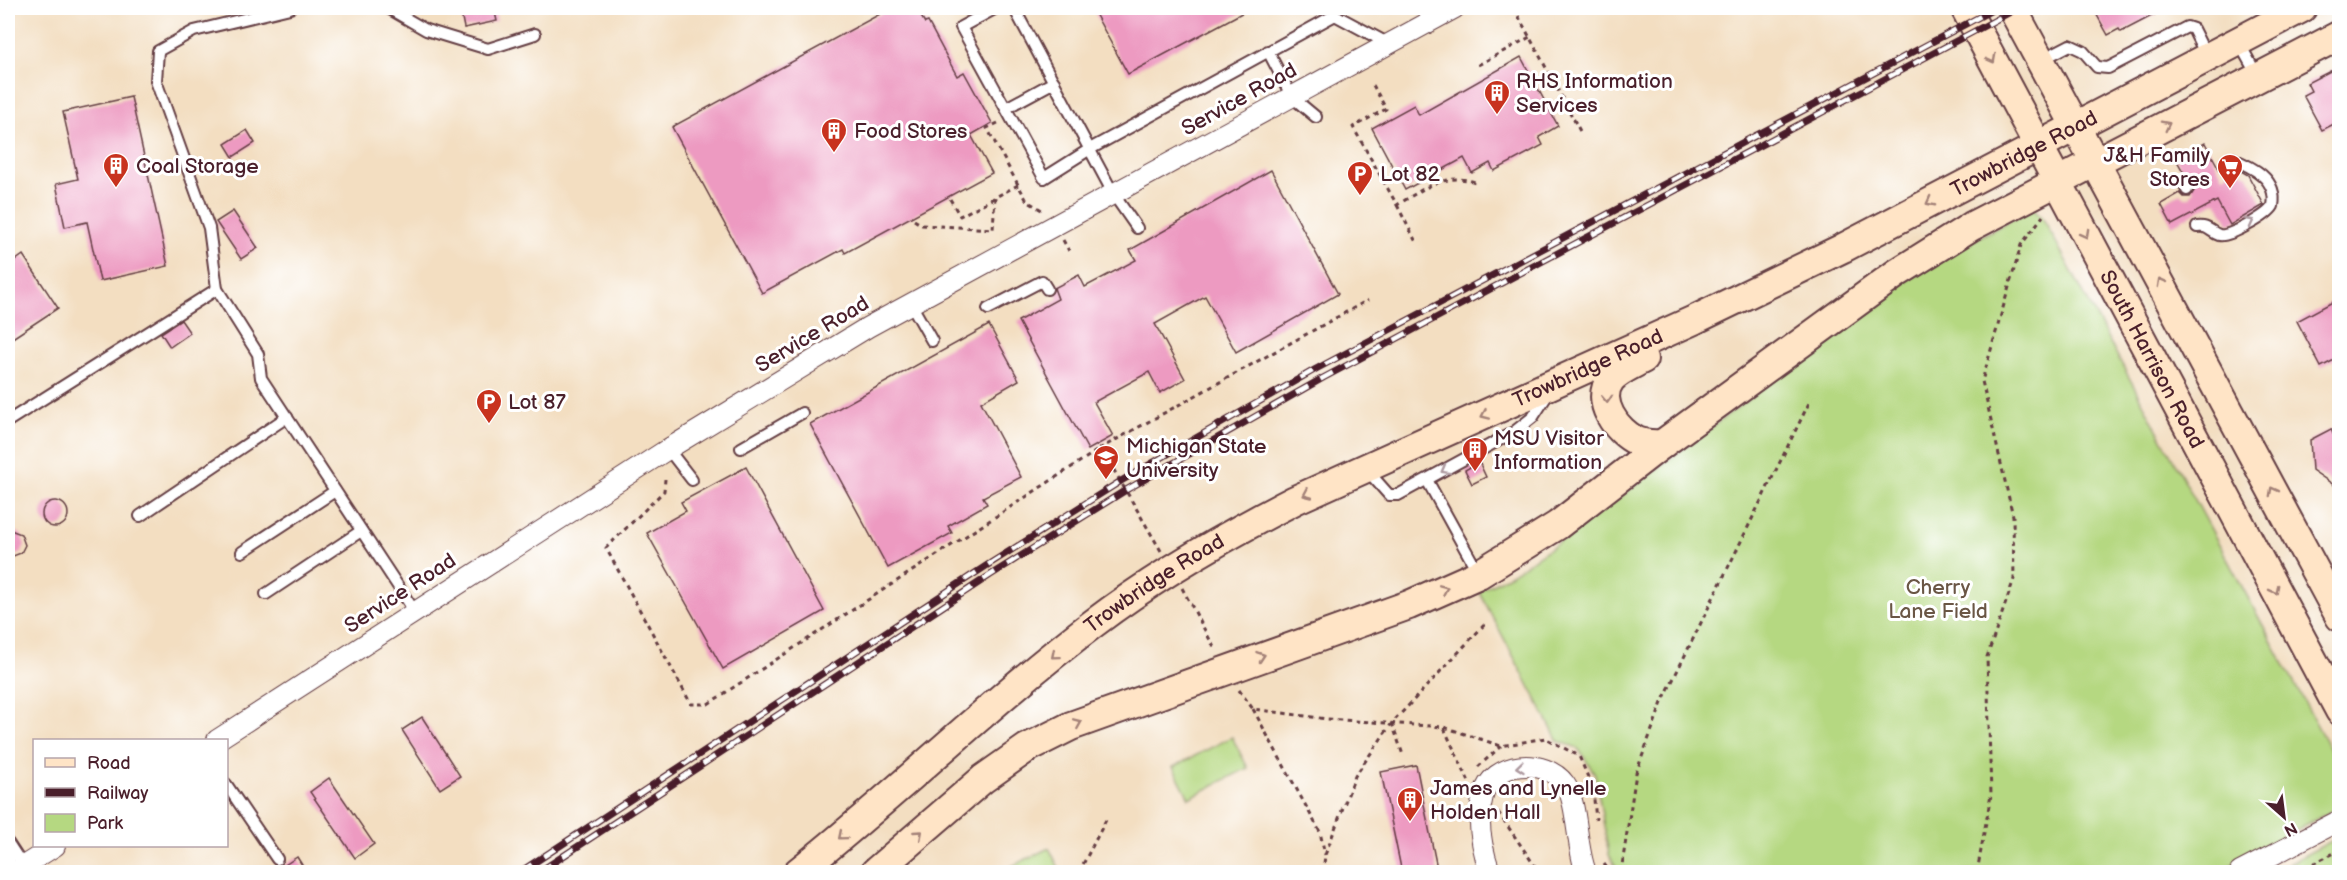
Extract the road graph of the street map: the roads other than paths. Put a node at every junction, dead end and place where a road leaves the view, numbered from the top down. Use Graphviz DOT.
graph roads {
  1 [pos="290,8"];
  2 [pos="388,8"];
  3 [pos="996,8"];
  4 [pos="1014,8"];
  5 [pos="1455,8"];
  6 [pos="1965,8"];
  7 [pos="2012,8"];
  8 [pos="2302,8"];
  9 [pos="535,34"];
  10 [pos="2337,35"];
  11 [pos="2238,41"];
  12 [pos="1387,44"];
  13 [pos="1268,51"];
  14 [pos="2208,57"];
  15 [pos="2040,60"];
  16 [pos="2258,77"];
  17 [pos="1054,82"];
  18 [pos="1292,97"];
  19 [pos="1006,108"];
  20 [pos="1316,117"];
  21 [pos="2076,126"];
  22 [pos="2038,146"];
  23 [pos="1090,149"];
  24 [pos="2231,158"];
  25 [pos="2095,162"];
  26 [pos="2058,182"];
  27 [pos="1114,195"];
  28 [pos="2197,227"];
  29 [pos="1137,228"];
  30 [pos="1843,248"];
  31 [pos="218,289"];
  32 [pos="1047,289"];
  33 [pos="911,304"];
  34 [pos="988,309"];
  35 [pos="932,341"];
  36 [pos="2144,343"];
  37 [pos="1555,383"];
  38 [pos="802,413"];
  39 [pos="287,417"];
  40 [pos="8,421"];
  41 [pos="2240,428"];
  42 [pos="1661,445"];
  43 [pos="741,448"];
  44 [pos="668,449"];
  45 [pos="1366,468"];
  46 [pos="692,480"];
  47 [pos="1427,480"];
  48 [pos="335,491"];
  49 [pos="140,516"];
  50 [pos="361,531"];
  51 [pos="2296,534"];
  52 [pos="242,552"];
  53 [pos="1479,574"];
  54 [pos="266,594"];
  55 [pos="415,612"];
  56 [pos="2340,617"];
  57 [pos="2340,711"];
  58 [pos="221,739"];
  59 [pos="228,787"];
  60 [pos="2340,820"];
  61 [pos="8,843"];
  62 [pos="53,847"];
  63 [pos="277,859"];
  64 [pos="1593,865"];
  65 [pos="19,869"];
  66 [pos="808,869"];
  67 [pos="875,873"];
  68 [pos="1490,873"];
  69 [pos="2240,873"];
  1 -- 31 [label="lane"];
  2 -- 9 [label="lane"];
  3 -- 19 [label="lane"];
  4 -- 17 [label="lane"];
  5 -- 12 [label="street, Service Road"];
  6 -- 22 [label="street, South Harrison Road, one-way"];
  7 -- 15 [label="street, South Harrison Road"];
  8 -- 11 [label="street, Trowbridge Road"];
  10 -- 16 [label="street, Trowbridge Road"];
  11 -- 14 [label="street, Trowbridge Road"];
  11 -- 16 [label="lane"];
  12 -- 13 [label="lane"];
  12 -- 18 [label="street, Service Road"];
  13 -- 18 [label="lane"];
  13 -- 23 [label="lane"];
  14 -- 15 [label="lane"];
  14 -- 21 [label="street, Trowbridge Road"];
  15 -- 21 [label="street, South Harrison Road"];
  25 -- 16 [label="street, Trowbridge Road, one-way"];
  17 -- 19 [label="lane"];
  17 -- 23 [label="lane"];
  18 -- 20 [label="lane"];
  18 -- 27 [label="street, Service Road"];
  19 -- 23 [label="lane"];
  21 -- 22 [label="street, Trowbridge Road"];
  21 -- 25 [label="street, South Harrison Road"];
  22 -- 26 [label="street, South Harrison Road"];
  22 -- 30 [label="street, Trowbridge Road, one-way"];
  23 -- 27 [label="lane"];
  28 -- 24 [label="lane, one-way"];
  25 -- 26 [label="street, Trowbridge Road"];
  41 -- 25 [label="street, South Harrison Road, one-way"];
  26 -- 36 [label="street, South Harrison Road, one-way"];
  26 -- 42 [label="street, Trowbridge Road"];
  27 -- 29 [label="lane"];
  27 -- 33 [label="street, Service Road"];
  30 -- 37 [label="street, Trowbridge Road"];
  30 -- 42 [label="street, one-way"];
  31 -- 39 [label="lane"];
  31 -- 40 [label="lane"];
  32 -- 34 [label="lane"];
  33 -- 35 [label="lane"];
  33 -- 44 [label="street, Service Road"];
  36 -- 41 [label="street"];
  36 -- 51 [label="street"];
  36 -- 57 [label="street, South Harrison Road, one-way"];
  37 -- 45 [label="street, Trowbridge Road, one-way"];
  37 -- 47 [label="lane, one-way"];
  38 -- 43 [label="lane"];
  39 -- 48 [label="lane"];
  39 -- 49 [label="lane"];
  51 -- 41 [label="street, South Harrison Road, one-way"];
  42 -- 53 [label="street, Trowbridge Road"];
  44 -- 46 [label="lane"];
  44 -- 55 [label="street, Service Road"];
  45 -- 47 [label="lane"];
  45 -- 66 [label="street, Trowbridge Road, one-way"];
  47 -- 53 [label="lane"];
  48 -- 50 [label="lane"];
  48 -- 52 [label="lane"];
  50 -- 54 [label="lane"];
  50 -- 55 [label="lane"];
  51 -- 56 [label="street, South Harrison Road"];
  67 -- 53 [label="street, Trowbridge Road, one-way"];
  55 -- 58 [label="street, Service Road"];
  59 -- 63 [label="lane"];
  60 -- 69 [label="street"];
  61 -- 65 [label="lane"];
  62 -- 65 [label="street"];
  64 -- 68 [label="street, one-way"];
}
